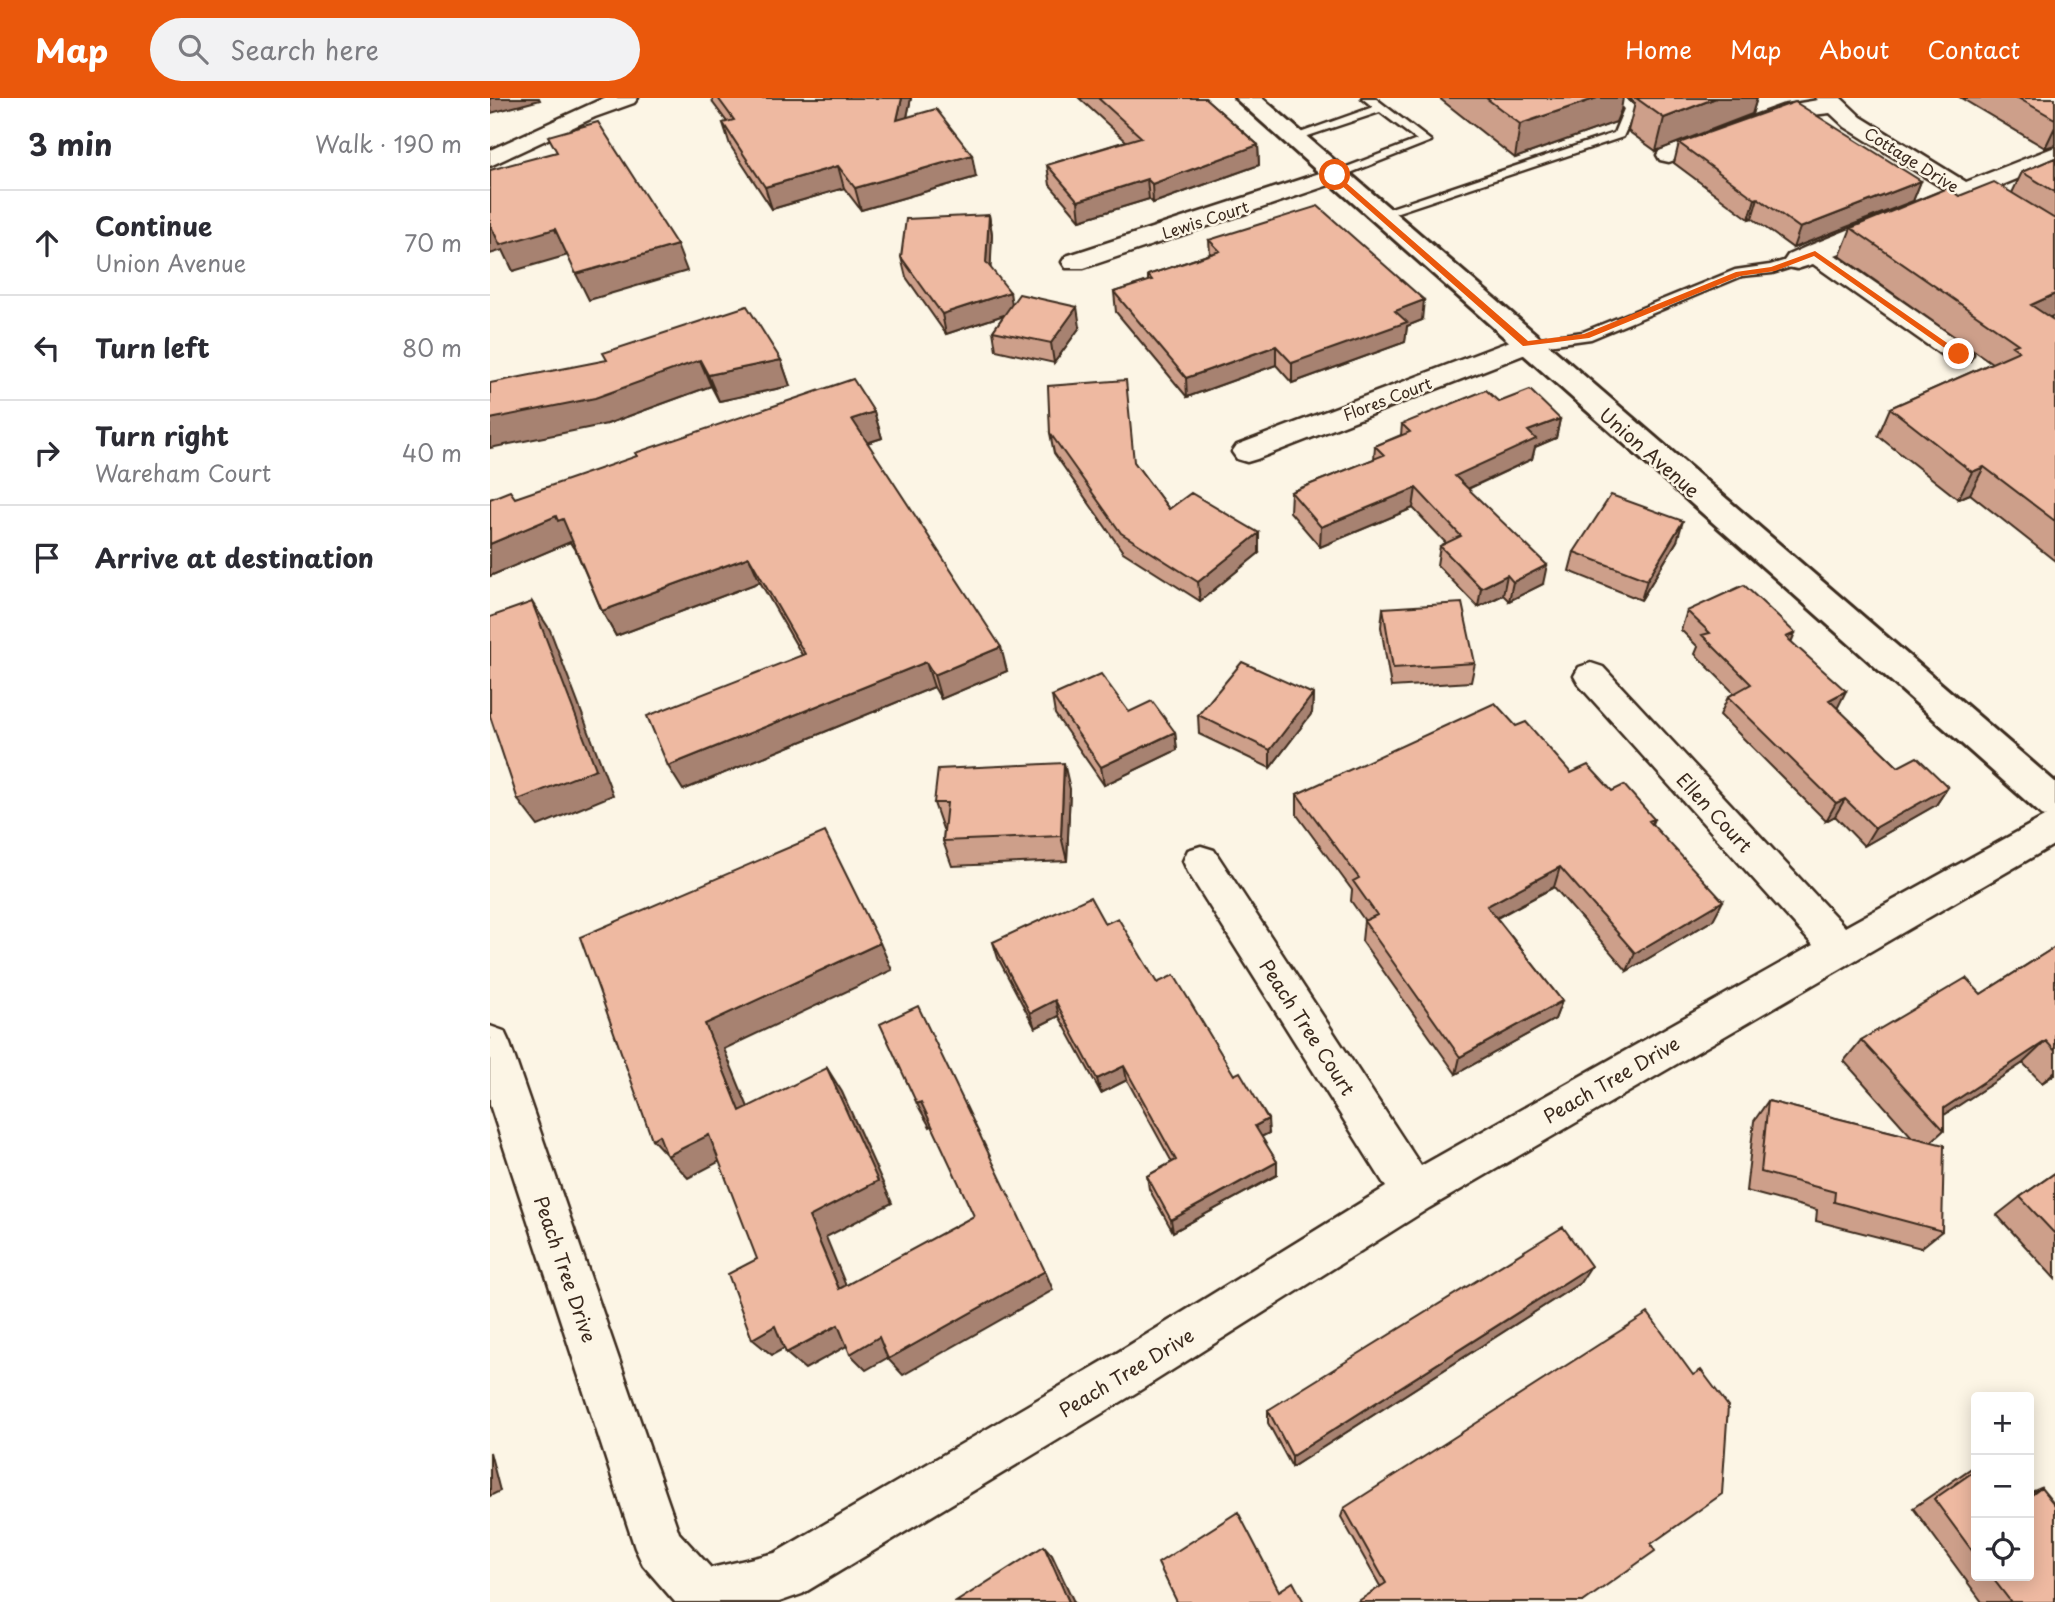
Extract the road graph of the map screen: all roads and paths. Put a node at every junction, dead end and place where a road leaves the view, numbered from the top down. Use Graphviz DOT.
graph roads {
  1 [pos="626,98"];
  2 [pos="1247,98"];
  3 [pos="1368,98"];
  4 [pos="1618,98"];
  5 [pos="1832,102"];
  6 [pos="1381,108"];
  7 [pos="1292,138"];
  8 [pos="2055,154"];
  9 [pos="1669,155"];
  10 [pos="490,159"];
  11 [pos="1335,175"];
  12 [pos="1967,190"];
  13 [pos="1997,206"];
  14 [pos="1379,214"];
  15 [pos="1806,257"];
  16 [pos="1075,262"];
  17 [pos="1526,344"];
  18 [pos="1959,354"];
  19 [pos="1247,452"];
  20 [pos="1591,676"];
  21 [pos="2055,804"];
  22 [pos="2055,826"];
  23 [pos="1201,861"];
  24 [pos="1840,948"];
  25 [pos="490,1044"];
  26 [pos="1414,1193"];
  1 -- 10 [label="street"];
  2 -- 7 [label="street, Union Avenue"];
  3 -- 6 [label="lane"];
  4 -- 14 [label="lane"];
  5 -- 9 [label="street"];
  5 -- 12 [label="street, Cottage Drive"];
  6 -- 7 [label="lane"];
  6 -- 11 [label="lane"];
  7 -- 11 [label="street, Union Avenue"];
  8 -- 12 [label="street"];
  11 -- 14 [label="street, Union Avenue"];
  11 -- 16 [label="street, Lewis Court"];
  12 -- 13 [label="street, Cottage Drive"];
  12 -- 15 [label="street"];
  14 -- 17 [label="street, Union Avenue"];
  15 -- 17 [label="lane"];
  15 -- 18 [label="street"];
  17 -- 19 [label="street, Flores Court"];
  17 -- 21 [label="street, Union Avenue"];
  20 -- 24 [label="street, Ellen Court"];
  22 -- 24 [label="street, Peach Tree Drive"];
  23 -- 26 [label="street, Peach Tree Court"];
  24 -- 26 [label="street, Peach Tree Drive"];
  25 -- 26 [label="street, Peach Tree Drive"];
}
